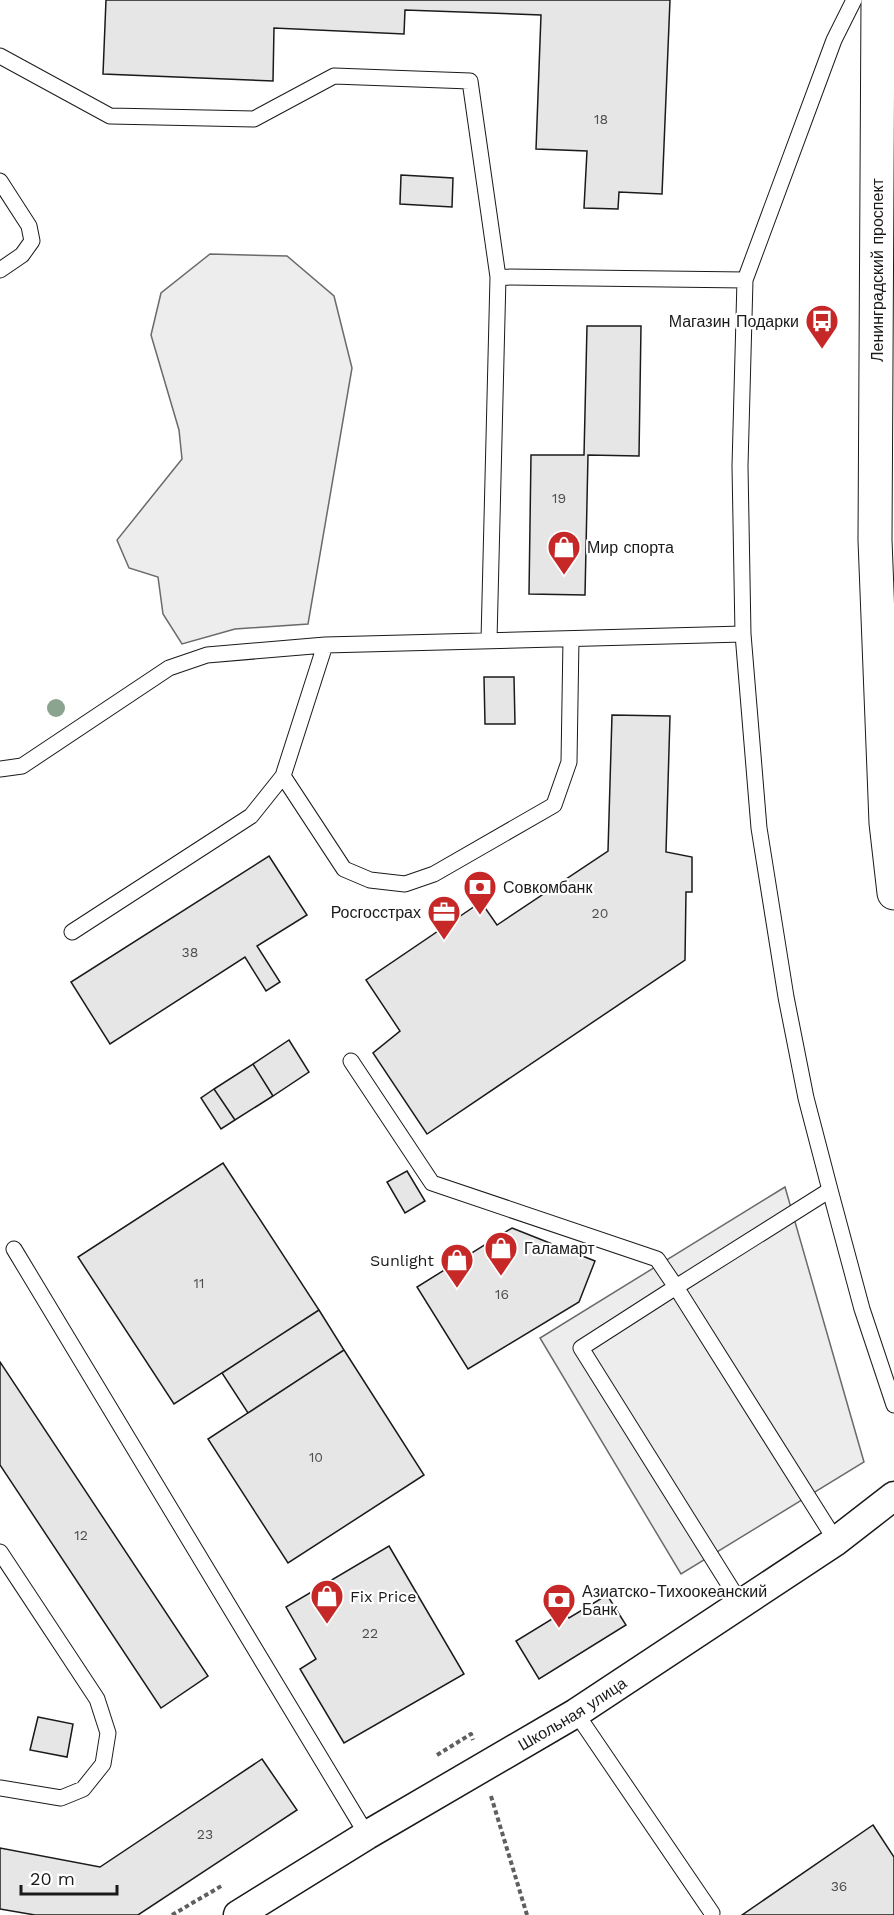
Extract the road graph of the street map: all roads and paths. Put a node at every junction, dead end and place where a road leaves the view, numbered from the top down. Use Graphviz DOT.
graph roads {
  1 [pos="854,0"];
  2 [pos="878,0"];
  3 [pos="0,56"];
  4 [pos="0,181"];
  5 [pos="0,270"];
  6 [pos="498,277"];
  7 [pos="745,280"];
  8 [pos="884,540"];
  9 [pos="743,634"];
  10 [pos="570,639"];
  11 [pos="489,640"];
  12 [pos="325,645"];
  13 [pos="0,769"];
  14 [pos="283,776"];
  15 [pos="894,893"];
  16 [pos="72,933"];
  17 [pos="351,1061"];
  18 [pos="830,1190"];
  19 [pos="14,1249"];
  20 [pos="676,1287"];
  21 [pos="894,1405"];
  22 [pos="894,1496"];
  23 [pos="836,1541"];
  24 [pos="0,1552"];
  25 [pos="741,1604"];
  26 [pos="576,1713"];
  27 [pos="471,1734"];
  28 [pos="482,1768"];
  29 [pos="0,1788"];
  30 [pos="367,1835"];
  31 [pos="712,1913"];
  32 [pos="238,1915"];
  33 [pos="527,1915"];
  1 -- 7 [label="lane"];
  2 -- 8 [label="main road, Ленинградский проспект"];
  3 -- 6 [label="lane"];
  4 -- 5 [label="lane"];
  6 -- 7 [label="lane"];
  6 -- 11 [label="lane"];
  7 -- 9 [label="lane"];
  8 -- 15 [label="main road, Ленинградский проспект"];
  9 -- 10 [label="lane"];
  9 -- 18 [label="lane"];
  10 -- 11 [label="lane"];
  10 -- 14 [label="lane"];
  11 -- 12 [label="lane"];
  12 -- 13 [label="lane"];
  12 -- 14 [label="lane"];
  14 -- 16 [label="lane"];
  17 -- 20 [label="lane"];
  18 -- 20 [label="lane"];
  18 -- 21 [label="lane"];
  19 -- 30 [label="lane"];
  20 -- 23 [label="lane"];
  20 -- 25 [label="lane"];
  22 -- 23 [label="street, Школьная улица"];
  23 -- 25 [label="street, Школьная улица"];
  24 -- 29 [label="lane"];
  25 -- 26 [label="street, Школьная улица"];
  26 -- 28 [label="street, Школьная улица"];
  26 -- 31 [label="lane"];
  27 -- 28 [label="path"];
  28 -- 30 [label="street, Школьная улица"];
  28 -- 33 [label="path"];
  30 -- 32 [label="street, Школьная улица"];
}
